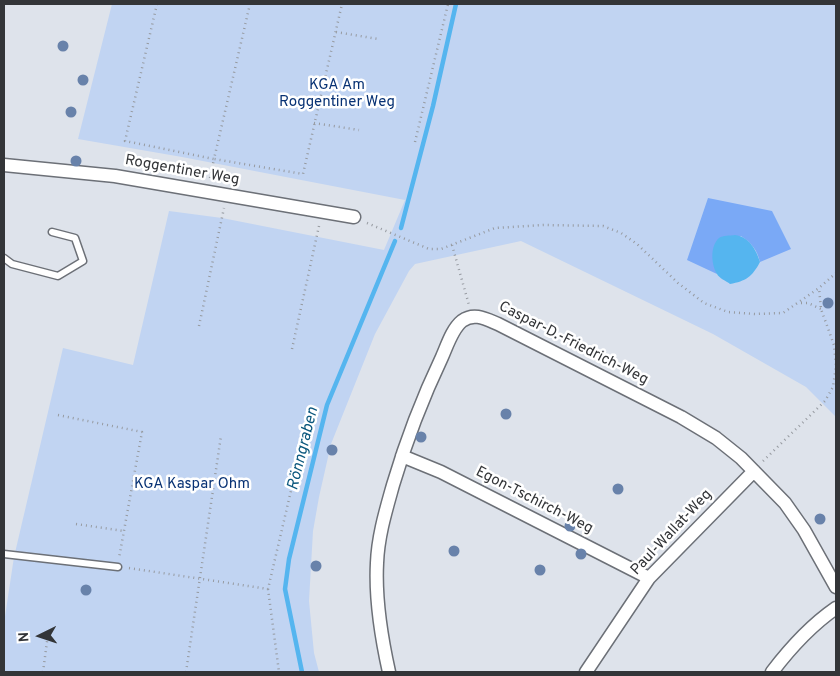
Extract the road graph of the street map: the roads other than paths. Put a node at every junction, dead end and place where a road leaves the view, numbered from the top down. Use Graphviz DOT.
graph roads {
  1 [pos="4,165"];
  2 [pos="354,217"];
  3 [pos="52,232"];
  4 [pos="4,258"];
  5 [pos="402,456"];
  6 [pos="754,471"];
  7 [pos="4,554"];
  8 [pos="118,567"];
  9 [pos="649,578"];
  10 [pos="836,587"];
  11 [pos="836,608"];
  12 [pos="389,672"];
  13 [pos="586,672"];
  14 [pos="772,672"];
  1 -- 2 [label="street, Roggentiner Weg"];
  3 -- 4 [label="lane"];
  5 -- 6 [label="street, Caspar-D.-Friedrich-Weg"];
  5 -- 9 [label="street, Egon-Tschirch-Weg"];
  5 -- 12 [label="street"];
  6 -- 9 [label="street, Paul-Wallat-Weg"];
  6 -- 10 [label="street, Caspar-D.-Friedrich-Weg"];
  7 -- 8 [label="lane"];
  9 -- 13 [label="street, Paul-Wallat-Weg"];
  11 -- 14 [label="street"];
}
